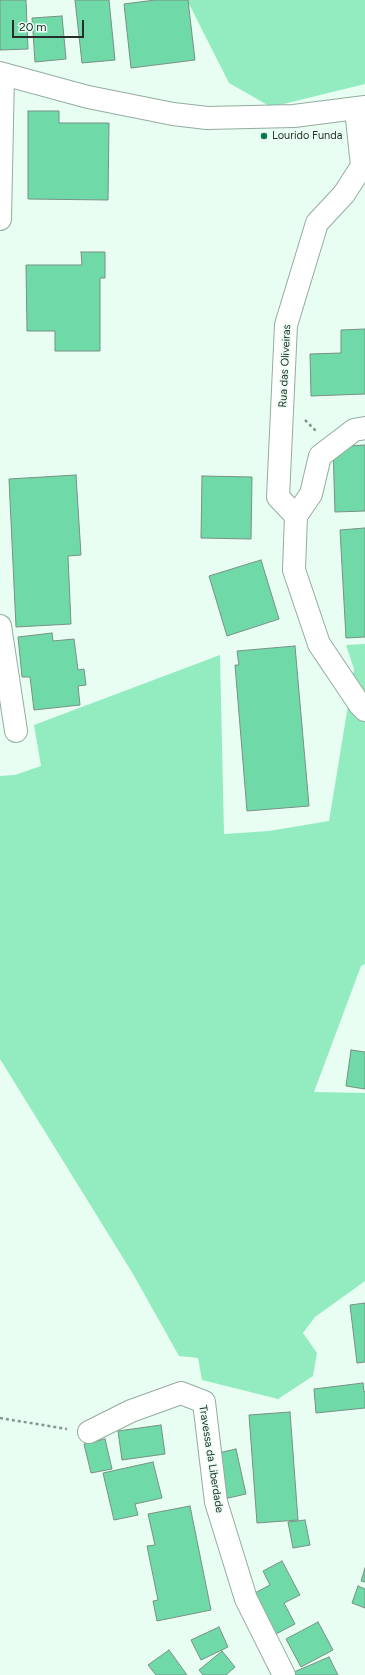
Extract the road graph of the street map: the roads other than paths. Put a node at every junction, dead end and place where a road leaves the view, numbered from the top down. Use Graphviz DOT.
graph roads {
  1 [pos="1,74"];
  2 [pos="360,108"];
  3 [pos="0,218"];
  4 [pos="365,428"];
  5 [pos="296,516"];
  6 [pos="0,626"];
  7 [pos="365,710"];
  8 [pos="16,731"];
  9 [pos="89,1432"];
  10 [pos="284,1675"];
  1 -- 2 [label="street"];
  1 -- 3 [label="street"];
  2 -- 5 [label="street, Rua das Oliveiras"];
  4 -- 5 [label="street"];
  5 -- 7 [label="street"];
  6 -- 8 [label="street"];
  9 -- 10 [label="street, Travessa da Liberdade"];
}
